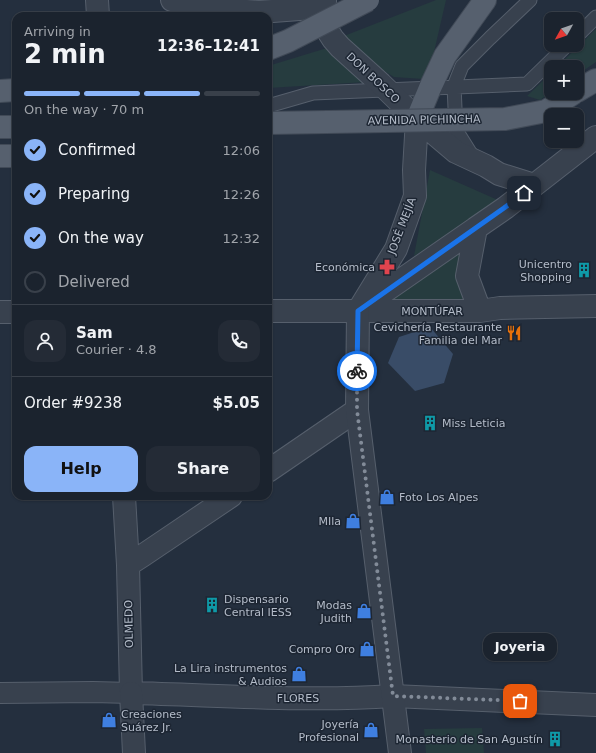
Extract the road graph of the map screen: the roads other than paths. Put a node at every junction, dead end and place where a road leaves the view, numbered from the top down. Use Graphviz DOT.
graph roads {
  1 [pos="97,0"];
  2 [pos="172,0"];
  3 [pos="368,0"];
  4 [pos="485,0"];
  5 [pos="530,0"];
  6 [pos="318,3"];
  7 [pos="98,12"];
  8 [pos="596,17"];
  9 [pos="584,29"];
  10 [pos="272,47"];
  11 [pos="560,52"];
  12 [pos="596,80"];
  13 [pos="454,86"];
  14 [pos="584,87"];
  15 [pos="430,88"];
  16 [pos="12,90"];
  17 [pos="387,90"];
  18 [pos="0,91"];
  19 [pos="562,100"];
  20 [pos="272,105"];
  21 [pos="417,119"];
  22 [pos="272,123"];
  23 [pos="0,127"];
  24 [pos="12,127"];
  25 [pos="596,137"];
  26 [pos="0,156"];
  27 [pos="12,156"];
  28 [pos="486,166"];
  29 [pos="534,185"];
  30 [pos="476,228"];
  31 [pos="596,306"];
  32 [pos="272,311"];
  33 [pos="358,311"];
  34 [pos="480,311"];
  35 [pos="0,312"];
  36 [pos="12,312"];
  37 [pos="357,410"];
  38 [pos="272,468"];
  39 [pos="124,500"];
  40 [pos="226,500"];
  41 [pos="128,565"];
  42 [pos="0,693"];
  43 [pos="131,693"];
  44 [pos="393,696"];
  45 [pos="596,705"];
  46 [pos="134,753"];
  47 [pos="400,753"];
  1 -- 7 [label="street"];
  2 -- 6 [label="street"];
  3 -- 10 [label="main road, bridge"];
  4 -- 15 [label="main road"];
  5 -- 13 [label="lane"];
  6 -- 17 [label="street, DON BOSCO"];
  8 -- 9 [label="lane"];
  11 -- 13 [label="lane"];
  12 -- 14 [label="main road"];
  13 -- 15 [label="lane"];
  13 -- 28 [label="lane"];
  15 -- 17 [label="lane"];
  15 -- 21 [label="main road"];
  16 -- 18 [label="main road"];
  17 -- 20 [label="lane"];
  17 -- 21 [label="street, DON BOSCO"];
  19 -- 22 [label="main road, AVENIDA PICHINCHA, bridge"];
  21 -- 28 [label="street, DON BOSCO"];
  21 -- 33 [label="street, JOSÉ MEJÍA"];
  23 -- 24 [label="main road"];
  25 -- 29 [label="street"];
  26 -- 27 [label="main road"];
  28 -- 29 [label="street, DON BOSCO"];
  29 -- 30 [label="street"];
  30 -- 33 [label="street"];
  30 -- 34 [label="street"];
  31 -- 34 [label="street, MONTÚFAR"];
  32 -- 33 [label="street, MONTÚFAR"];
  33 -- 34 [label="street, MONTÚFAR"];
  33 -- 37 [label="street"];
  35 -- 36 [label="street"];
  37 -- 38 [label="street"];
  37 -- 44 [label="street"];
  39 -- 41 [label="street, OLMEDO"];
  40 -- 41 [label="street"];
  41 -- 43 [label="street, OLMEDO"];
  42 -- 43 [label="street, FLORES"];
  43 -- 44 [label="street, FLORES"];
  43 -- 46 [label="street, OLMEDO"];
  44 -- 45 [label="street, FLORES"];
  44 -- 47 [label="street"];
}
